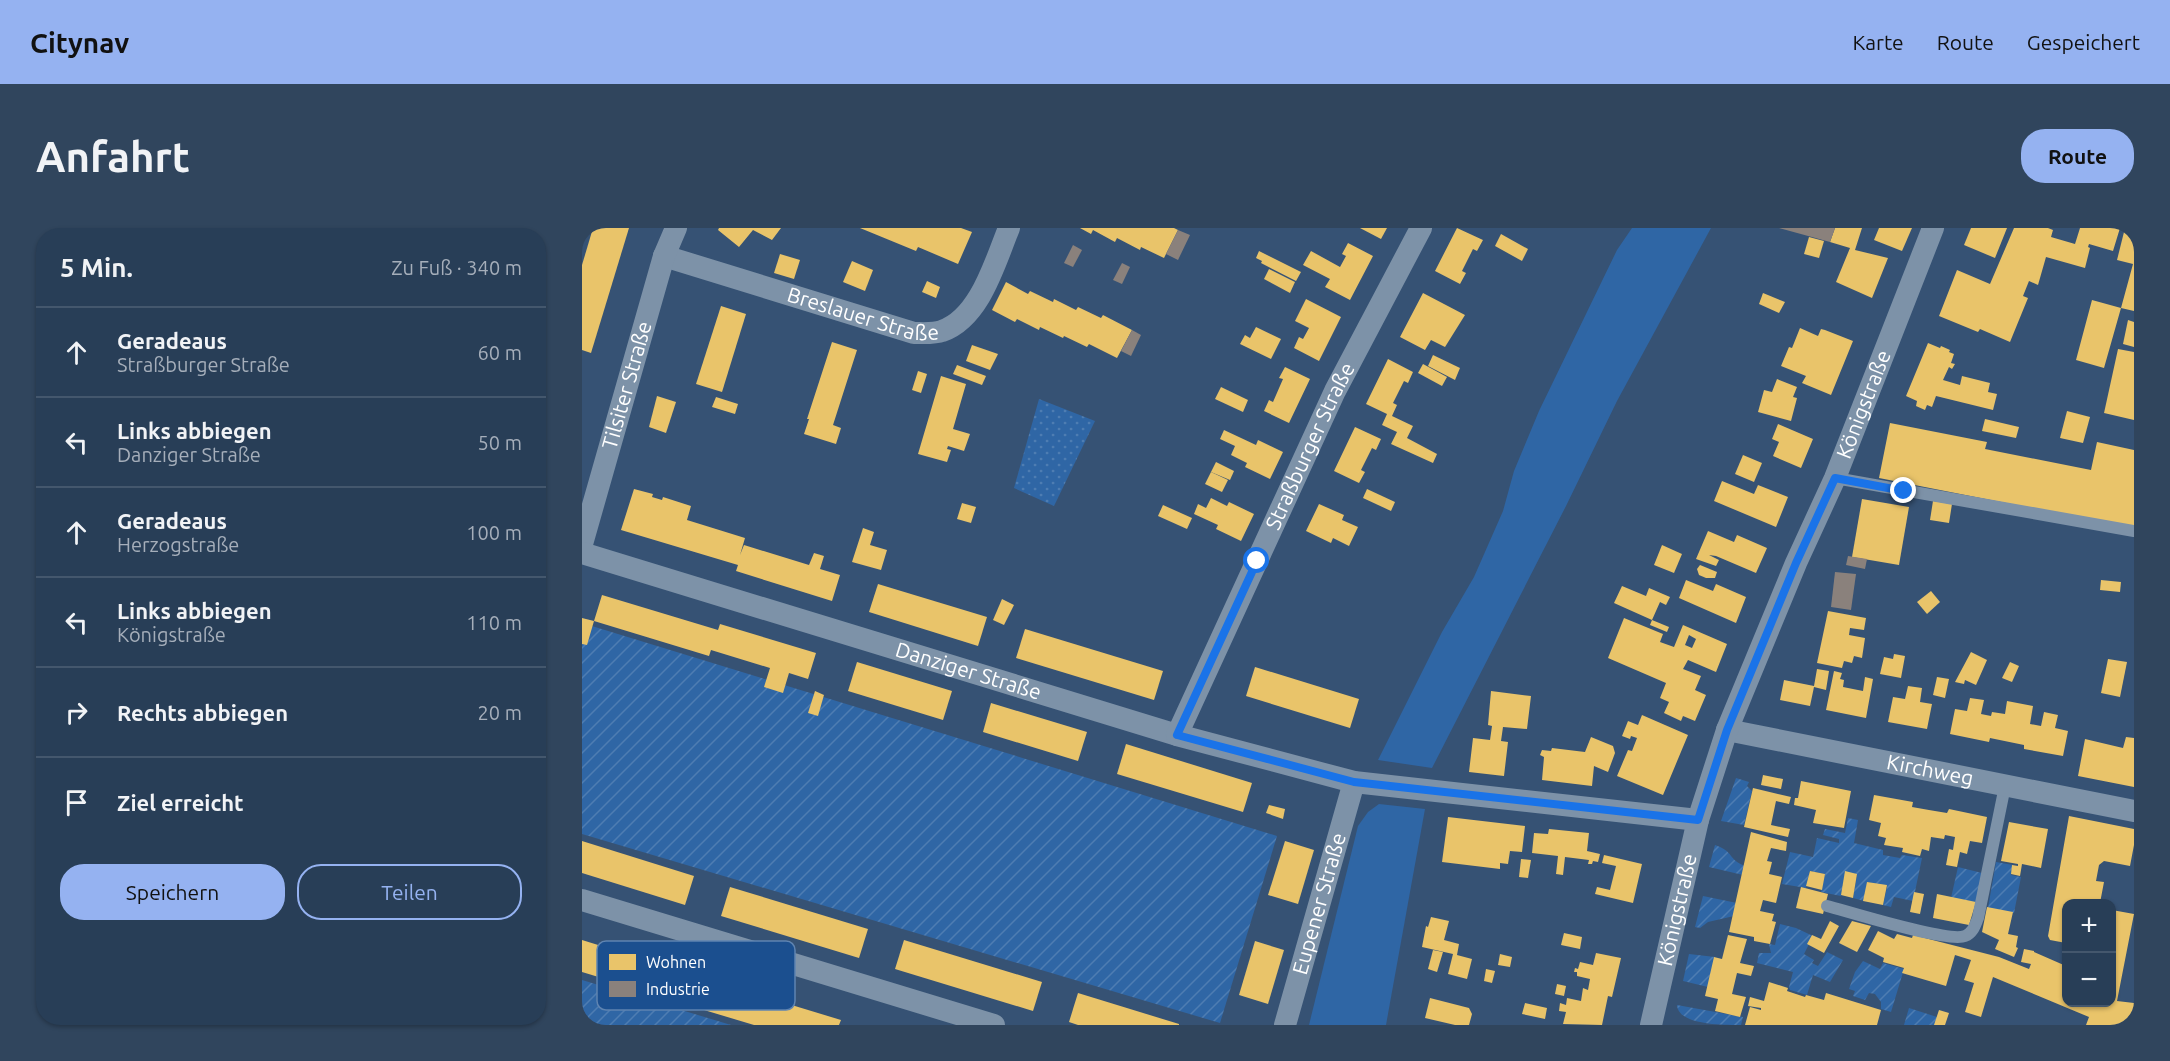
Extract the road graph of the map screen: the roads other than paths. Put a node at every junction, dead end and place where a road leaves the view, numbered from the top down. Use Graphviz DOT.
graph roads {
  1 [pos="676,228"];
  2 [pos="1009,228"];
  3 [pos="1421,228"];
  4 [pos="1933,228"];
  5 [pos="664,256"];
  6 [pos="1835,478"];
  7 [pos="2134,531"];
  8 [pos="582,544"];
  9 [pos="582,553"];
  10 [pos="1727,730"];
  11 [pos="1177,735"];
  12 [pos="1354,782"];
  13 [pos="2005,786"];
  14 [pos="2134,811"];
  15 [pos="1698,820"];
  16 [pos="582,900"];
  17 [pos="1827,906"];
  18 [pos="717,941"];
  19 [pos="795,965"];
  20 [pos="994,1025"];
  21 [pos="1285,1025"];
  22 [pos="1651,1025"];
  1 -- 5 [label="street, Tilsiter Straße"];
  2 -- 5 [label="street, Breslauer Straße"];
  3 -- 11 [label="street, Straßburger Straße"];
  4 -- 6 [label="street, Königstraße"];
  5 -- 8 [label="street, Tilsiter Straße"];
  6 -- 7 [label="lane"];
  6 -- 10 [label="street, Königstraße"];
  9 -- 11 [label="street, Danziger Straße"];
  10 -- 13 [label="street, Kirchweg"];
  10 -- 15 [label="street, Königstraße"];
  11 -- 12 [label="street, Danziger Straße"];
  12 -- 15 [label="street, Danziger Straße"];
  12 -- 21 [label="street, Eupener Straße"];
  13 -- 14 [label="street, Kirchweg"];
  13 -- 17 [label="lane"];
  15 -- 22 [label="street, Königstraße"];
  16 -- 18 [label="street"];
  19 -- 20 [label="street"];
}
